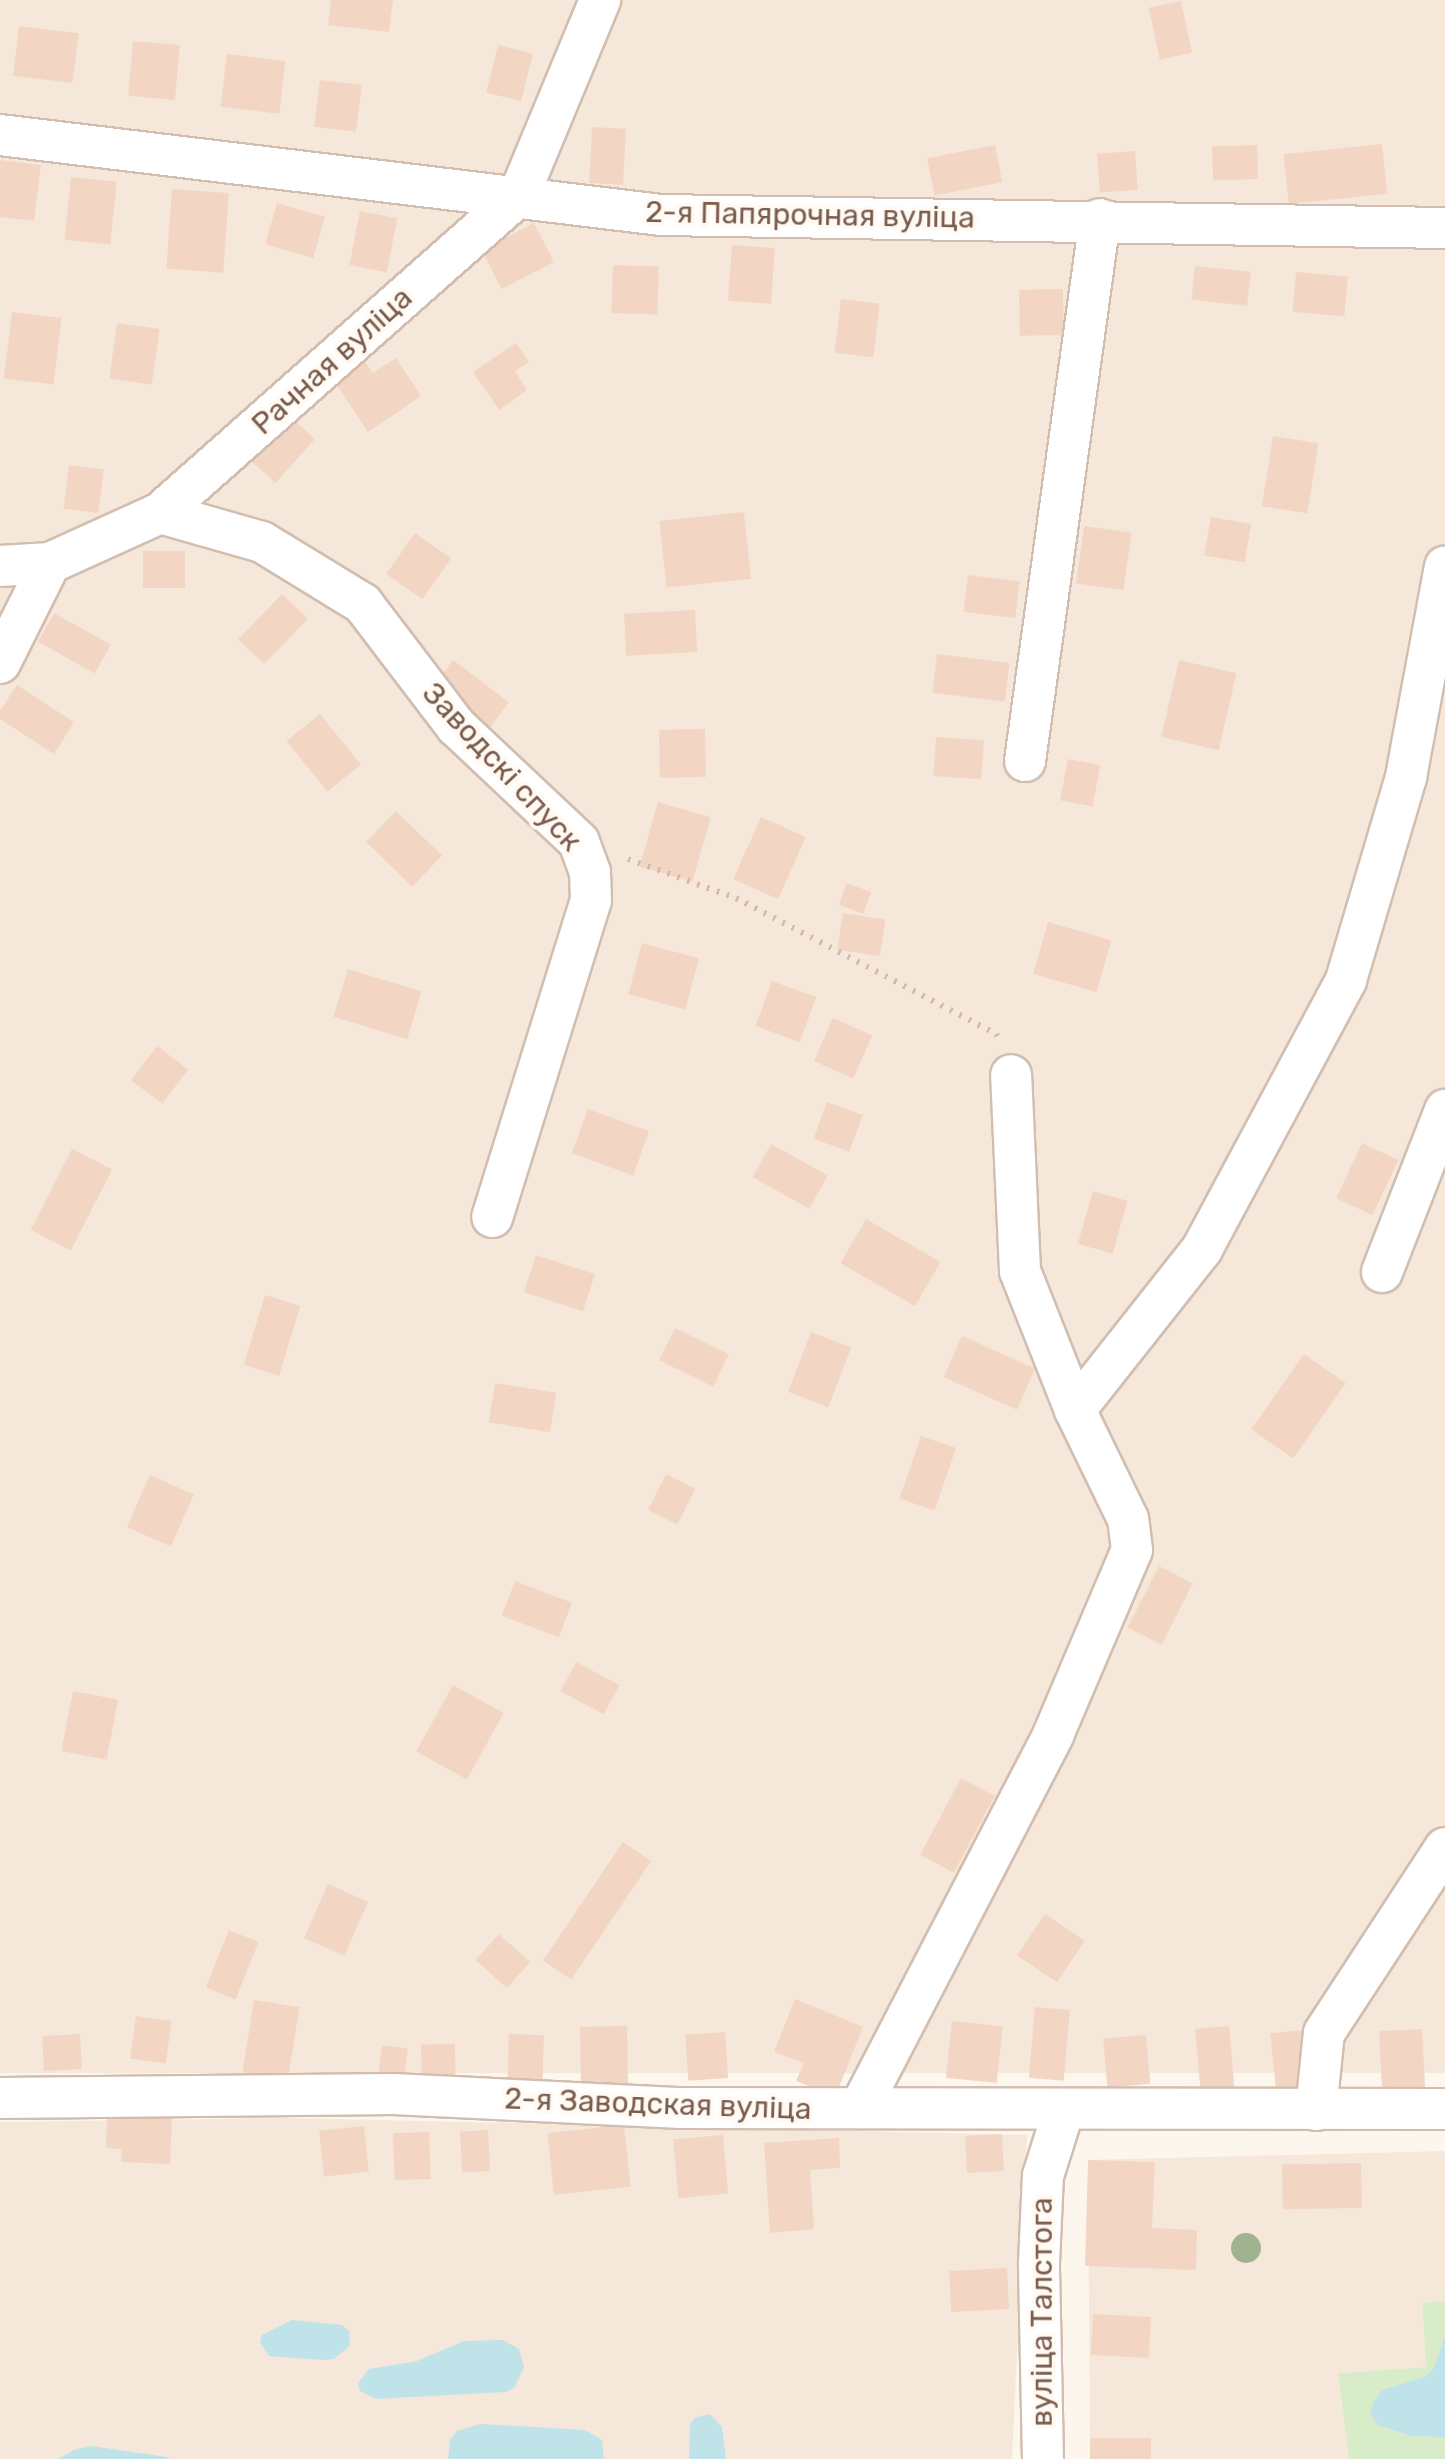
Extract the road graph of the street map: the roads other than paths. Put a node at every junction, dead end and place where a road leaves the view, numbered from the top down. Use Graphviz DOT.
graph roads {
  1 [pos="600,0"];
  2 [pos="0,136"];
  3 [pos="519,195"];
  4 [pos="1100,219"];
  5 [pos="1445,228"];
  6 [pos="160,513"];
  7 [pos="50,563"];
  8 [pos="0,566"];
  9 [pos="1445,567"];
  10 [pos="0,662"];
  11 [pos="1025,762"];
  12 [pos="1011,1075"];
  13 [pos="1445,1110"];
  14 [pos="492,1217"];
  15 [pos="1382,1272"];
  16 [pos="1075,1410"];
  17 [pos="1445,1848"];
  18 [pos="0,2098"];
  19 [pos="860,2108"];
  20 [pos="1064,2109"];
  21 [pos="1445,2109"];
  22 [pos="1316,2110"];
  23 [pos="1043,2459"];
  1 -- 3 [label="street, Рачная вуліца"];
  2 -- 3 [label="street, 2-я Папярочная вуліца"];
  3 -- 4 [label="street, 2-я Папярочная вуліца"];
  3 -- 6 [label="street, Рачная вуліца"];
  4 -- 5 [label="street, 2-я Папярочная вуліца"];
  4 -- 11 [label="street"];
  6 -- 7 [label="street, Рачная вуліца"];
  6 -- 14 [label="street, Заводскі спуск"];
  7 -- 8 [label="street"];
  7 -- 10 [label="street"];
  9 -- 16 [label="street"];
  12 -- 16 [label="street"];
  13 -- 15 [label="street"];
  16 -- 19 [label="street"];
  17 -- 22 [label="street"];
  18 -- 19 [label="street, 2-я Заводская вуліца"];
  19 -- 20 [label="street, 2-я Заводская вуліца"];
  20 -- 22 [label="street, 2-я Заводская вуліца"];
  20 -- 23 [label="street, вуліца Талстога"];
  21 -- 22 [label="street, 2-я Заводская вуліца"];
}
